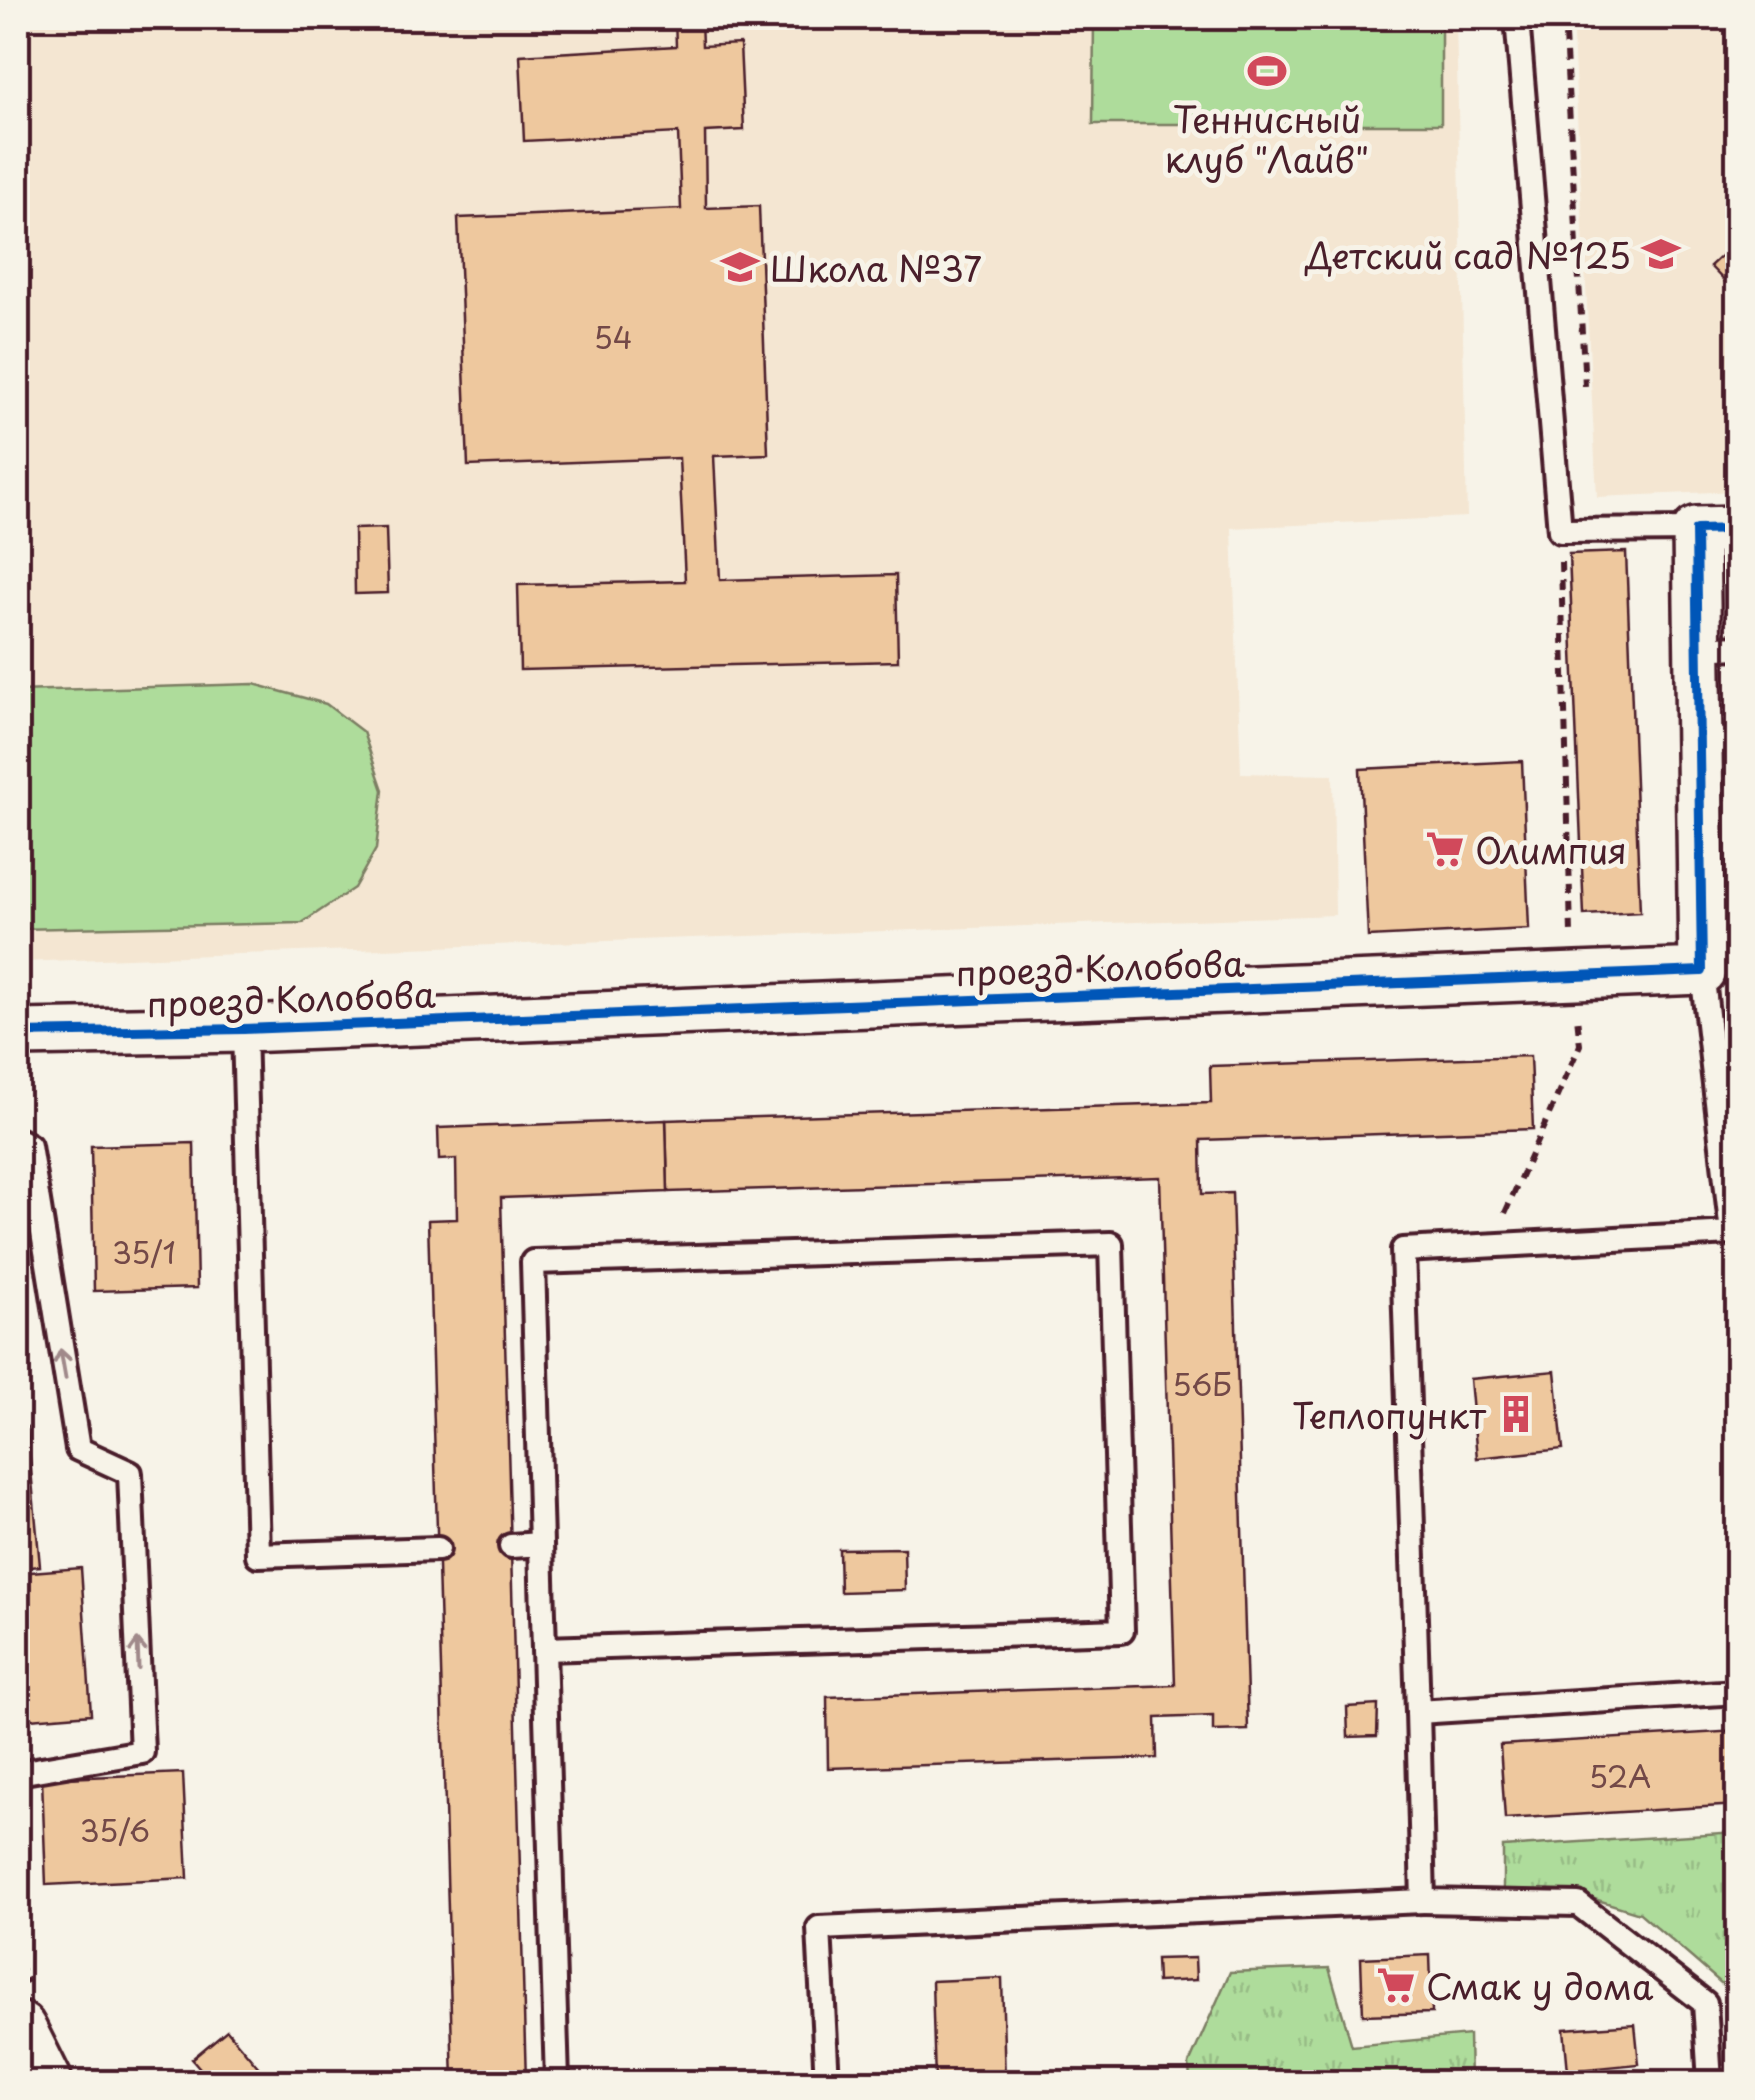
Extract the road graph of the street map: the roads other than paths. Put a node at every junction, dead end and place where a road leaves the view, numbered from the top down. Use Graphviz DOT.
graph roads {
  1 [pos="1517,18"];
  2 [pos="1717,529"];
  3 [pos="1717,648"];
  4 [pos="1718,740"];
  5 [pos="1702,971"];
  6 [pos="244,1030"];
  7 [pos="18,1033"];
  8 [pos="18,1140"];
  9 [pos="1734,1233"];
  10 [pos="541,1544"];
  11 [pos="511,1546"];
  12 [pos="438,1549"];
  13 [pos="544,1649"];
  14 [pos="1738,1692"];
  15 [pos="1418,1712"];
  16 [pos="18,1773"];
  17 [pos="1423,1900"];
  18 [pos="18,2030"];
  19 [pos="44,2082"];
  20 [pos="557,2082"];
  21 [pos="827,2082"];
  22 [pos="1710,2082"];
  1 -- 2 [label="lane"];
  2 -- 3 [label="street"];
  3 -- 4 [label="street"];
  4 -- 5 [label="street"];
  5 -- 6 [label="street, проезд Колобова"];
  5 -- 9 [label="lane"];
  6 -- 7 [label="street, проезд Колобова"];
  6 -- 12 [label="lane"];
  16 -- 8 [label="lane, one-way"];
  9 -- 15 [label="lane"];
  10 -- 11 [label="lane"];
  10 -- 13 [label="lane"];
  10 -- 13 [label="lane"];
  13 -- 20 [label="lane"];
  14 -- 15 [label="lane"];
  15 -- 17 [label="lane"];
  17 -- 21 [label="lane"];
  17 -- 22 [label="lane"];
  18 -- 19 [label="street"];
}
